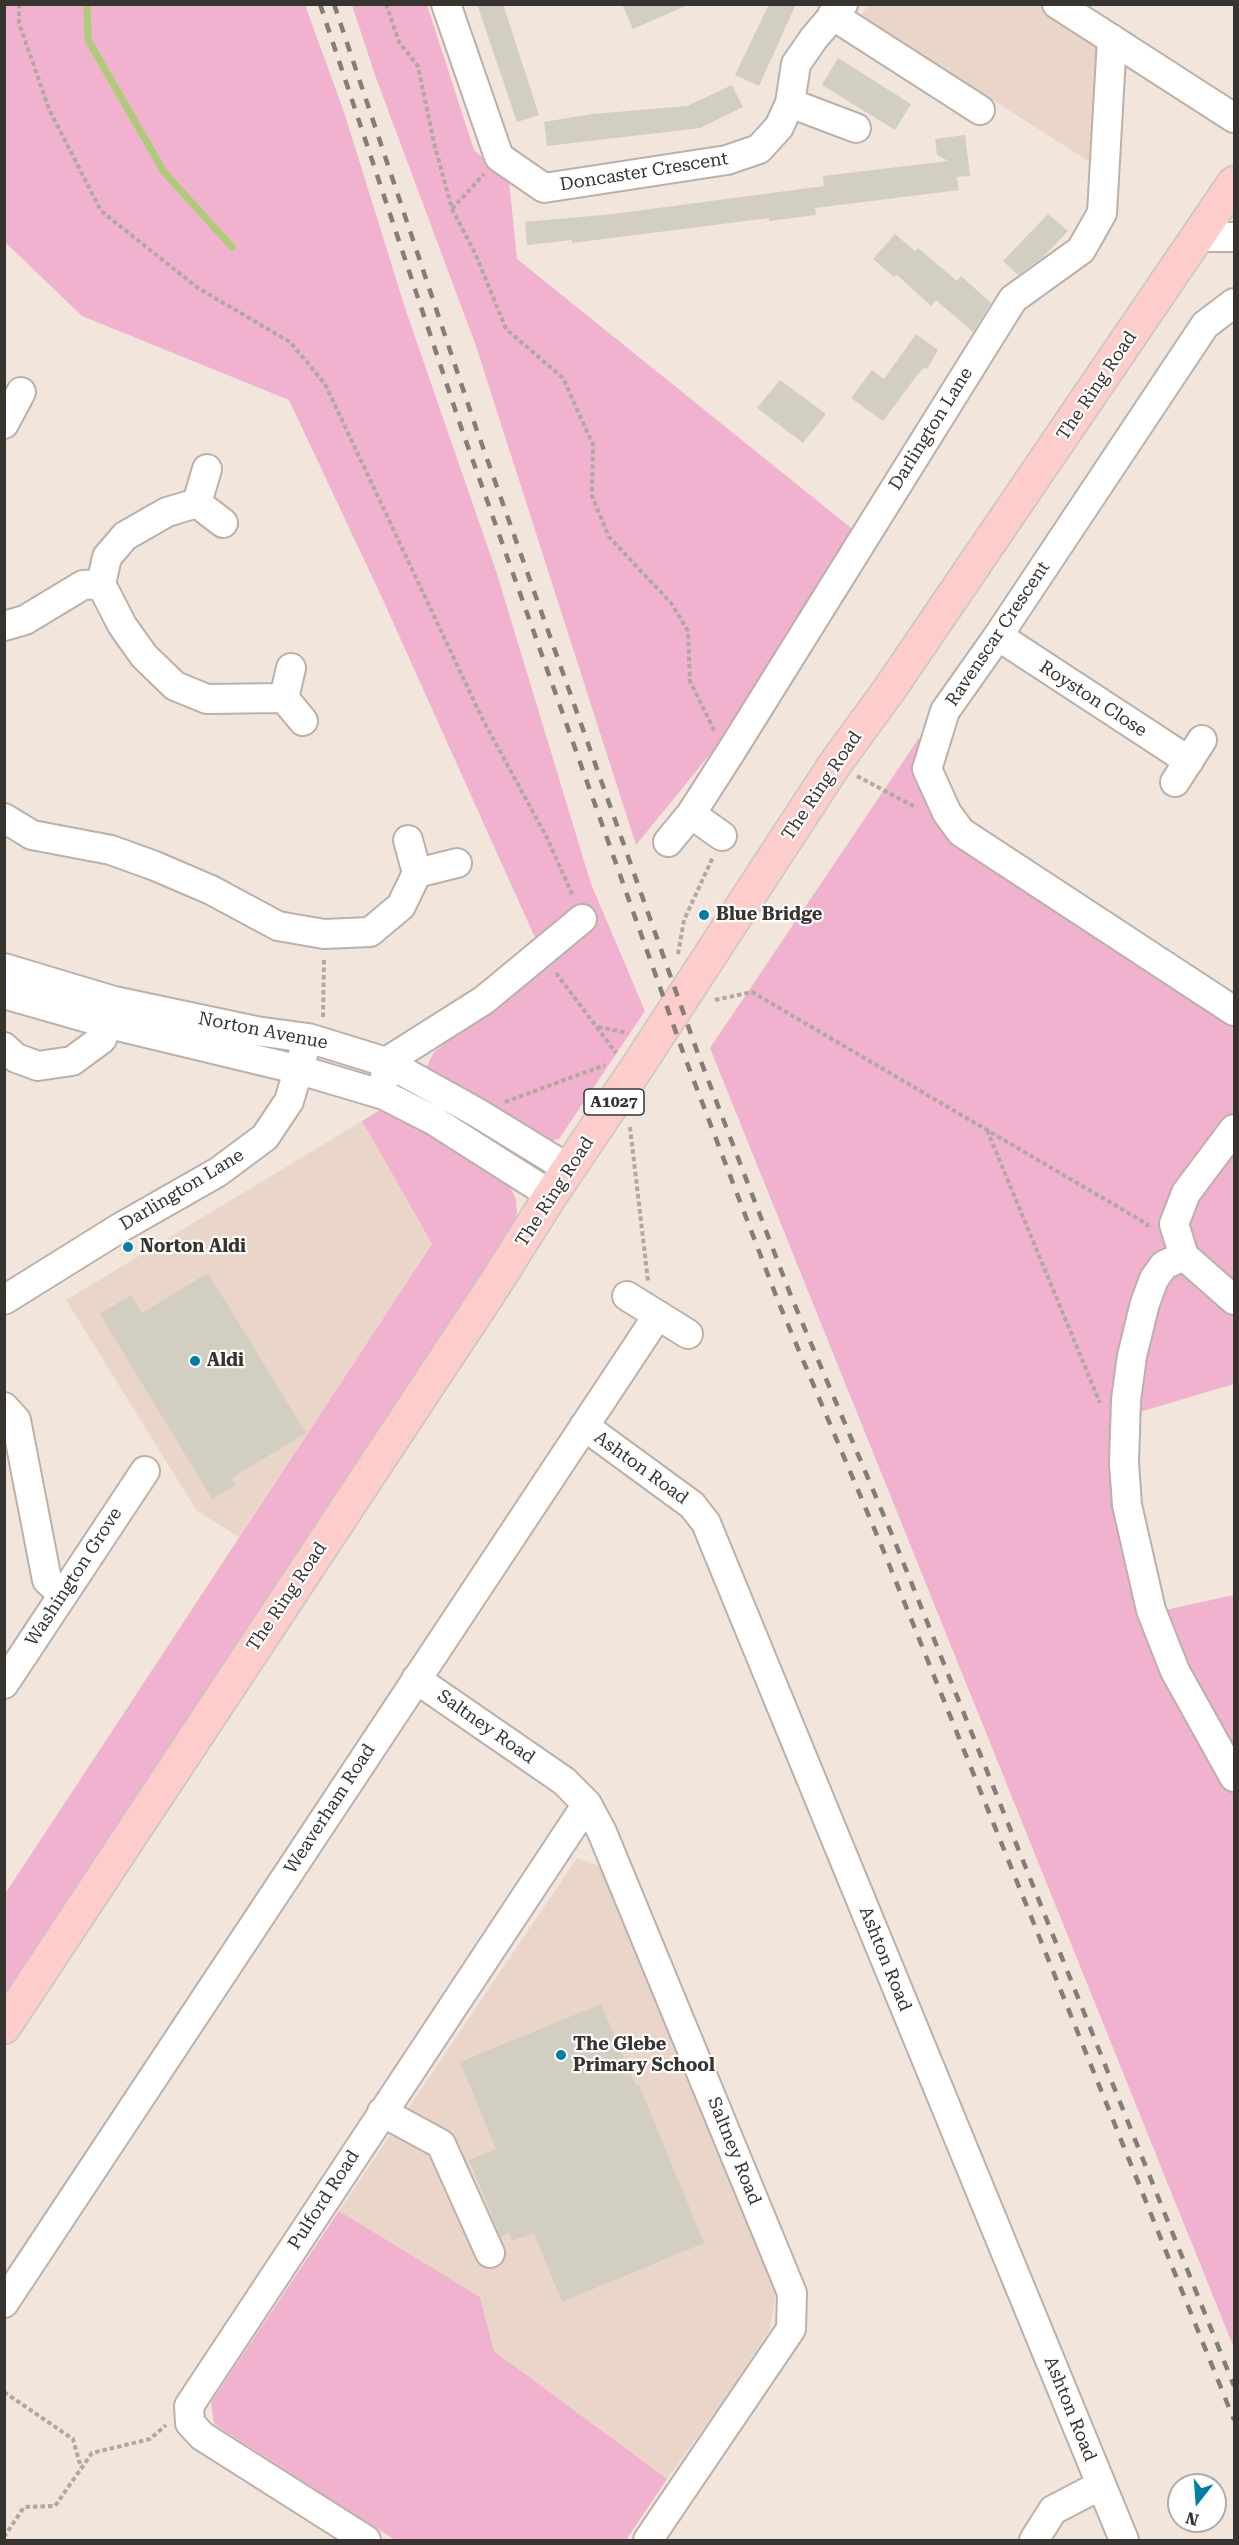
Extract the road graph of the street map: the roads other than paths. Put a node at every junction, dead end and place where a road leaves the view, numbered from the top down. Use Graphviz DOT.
graph roads {
  1 [pos="446,4"];
  2 [pos="1057,4"];
  3 [pos="838,10"];
  4 [pos="1112,39"];
  5 [pos="790,103"];
  6 [pos="980,110"];
  7 [pos="1234,118"];
  8 [pos="856,128"];
  9 [pos="1234,183"];
  10 [pos="1199,237"];
  11 [pos="1234,237"];
  12 [pos="1234,303"];
  13 [pos="21,392"];
  14 [pos="5,424"];
  15 [pos="207,469"];
  16 [pos="197,503"];
  17 [pos="223,523"];
  18 [pos="101,584"];
  19 [pos="4,626"];
  20 [pos="998,636"];
  21 [pos="291,668"];
  22 [pos="284,698"];
  23 [pos="303,721"];
  24 [pos="1189,761"];
  25 [pos="691,814"];
  26 [pos="4,818"];
  27 [pos="723,836"];
  28 [pos="408,840"];
  29 [pos="668,842"];
  30 [pos="457,863"];
  31 [pos="417,873"];
  32 [pos="578,908"];
  33 [pos="4,968"];
  34 [pos="4,994"];
  35 [pos="1234,1011"];
  36 [pos="112,1013"];
  37 [pos="315,1040"];
  38 [pos="4,1047"];
  39 [pos="386,1062"];
  40 [pos="300,1070"];
  41 [pos="384,1095"];
  42 [pos="1234,1129"];
  43 [pos="560,1182"];
  44 [pos="1174,1260"];
  45 [pos="627,1296"];
  46 [pos="4,1300"];
  47 [pos="1234,1300"];
  48 [pos="655,1313"];
  49 [pos="688,1334"];
  50 [pos="4,1407"];
  51 [pos="584,1426"];
  52 [pos="145,1470"];
  53 [pos="63,1595"];
  54 [pos="416,1679"];
  55 [pos="4,1684"];
  56 [pos="1234,1776"];
  57 [pos="587,1804"];
  58 [pos="4,2027"];
  59 [pos="382,2112"];
  60 [pos="490,2253"];
  61 [pos="4,2303"];
  62 [pos="1101,2486"];
  63 [pos="366,2541"];
  64 [pos="648,2541"];
  65 [pos="1034,2541"];
  66 [pos="1124,2541"];
  1 -- 5 [label="street, Doncaster Crescent"];
  2 -- 4 [label="street"];
  3 -- 5 [label="street, Doncaster Crescent"];
  3 -- 6 [label="street"];
  4 -- 7 [label="street"];
  4 -- 25 [label="street, Darlington Lane"];
  5 -- 8 [label="street"];
  9 -- 10 [label="main road, The Ring Road / A1027"];
  10 -- 11 [label="street"];
  10 -- 43 [label="main road, The Ring Road / A1027"];
  12 -- 20 [label="street, Ravenscar Crescent"];
  13 -- 14 [label="street"];
  15 -- 16 [label="street"];
  16 -- 17 [label="street"];
  16 -- 18 [label="street"];
  18 -- 19 [label="street"];
  18 -- 22 [label="street"];
  20 -- 24 [label="street, Royston Close"];
  20 -- 35 [label="street, Ravenscar Crescent"];
  21 -- 22 [label="street"];
  22 -- 23 [label="street"];
  25 -- 27 [label="street"];
  25 -- 29 [label="street, Darlington Lane"];
  26 -- 31 [label="street"];
  28 -- 31 [label="street"];
  30 -- 31 [label="street"];
  32 -- 39 [label="street"];
  33 -- 36 [label="street, Norton Avenue"];
  34 -- 36 [label="street, Norton Avenue"];
  36 -- 37 [label="street, Norton Avenue"];
  36 -- 38 [label="street"];
  36 -- 40 [label="street, Norton Avenue"];
  37 -- 39 [label="street, Norton Avenue"];
  37 -- 40 [label="street, Darlington Lane"];
  39 -- 41 [label="street"];
  39 -- 43 [label="street, Norton Avenue"];
  40 -- 41 [label="street, Norton Avenue"];
  40 -- 46 [label="street, Darlington Lane"];
  41 -- 43 [label="street, Norton Avenue"];
  42 -- 44 [label="street"];
  43 -- 58 [label="main road, The Ring Road / A1027"];
  44 -- 47 [label="street"];
  44 -- 56 [label="street"];
  45 -- 48 [label="street"];
  48 -- 49 [label="street"];
  48 -- 51 [label="street, Weaverham Road"];
  50 -- 53 [label="street"];
  51 -- 54 [label="street, Weaverham Road"];
  51 -- 62 [label="street, Ashton Road"];
  52 -- 53 [label="street, Washington Grove"];
  53 -- 55 [label="street, Washington Grove"];
  54 -- 57 [label="street, Saltney Road"];
  54 -- 61 [label="street, Weaverham Road"];
  57 -- 59 [label="street, Pulford Road"];
  57 -- 64 [label="street, Saltney Road"];
  59 -- 60 [label="street"];
  59 -- 63 [label="street, Pulford Road"];
  62 -- 65 [label="street"];
  62 -- 66 [label="street, Ashton Road"];
}
